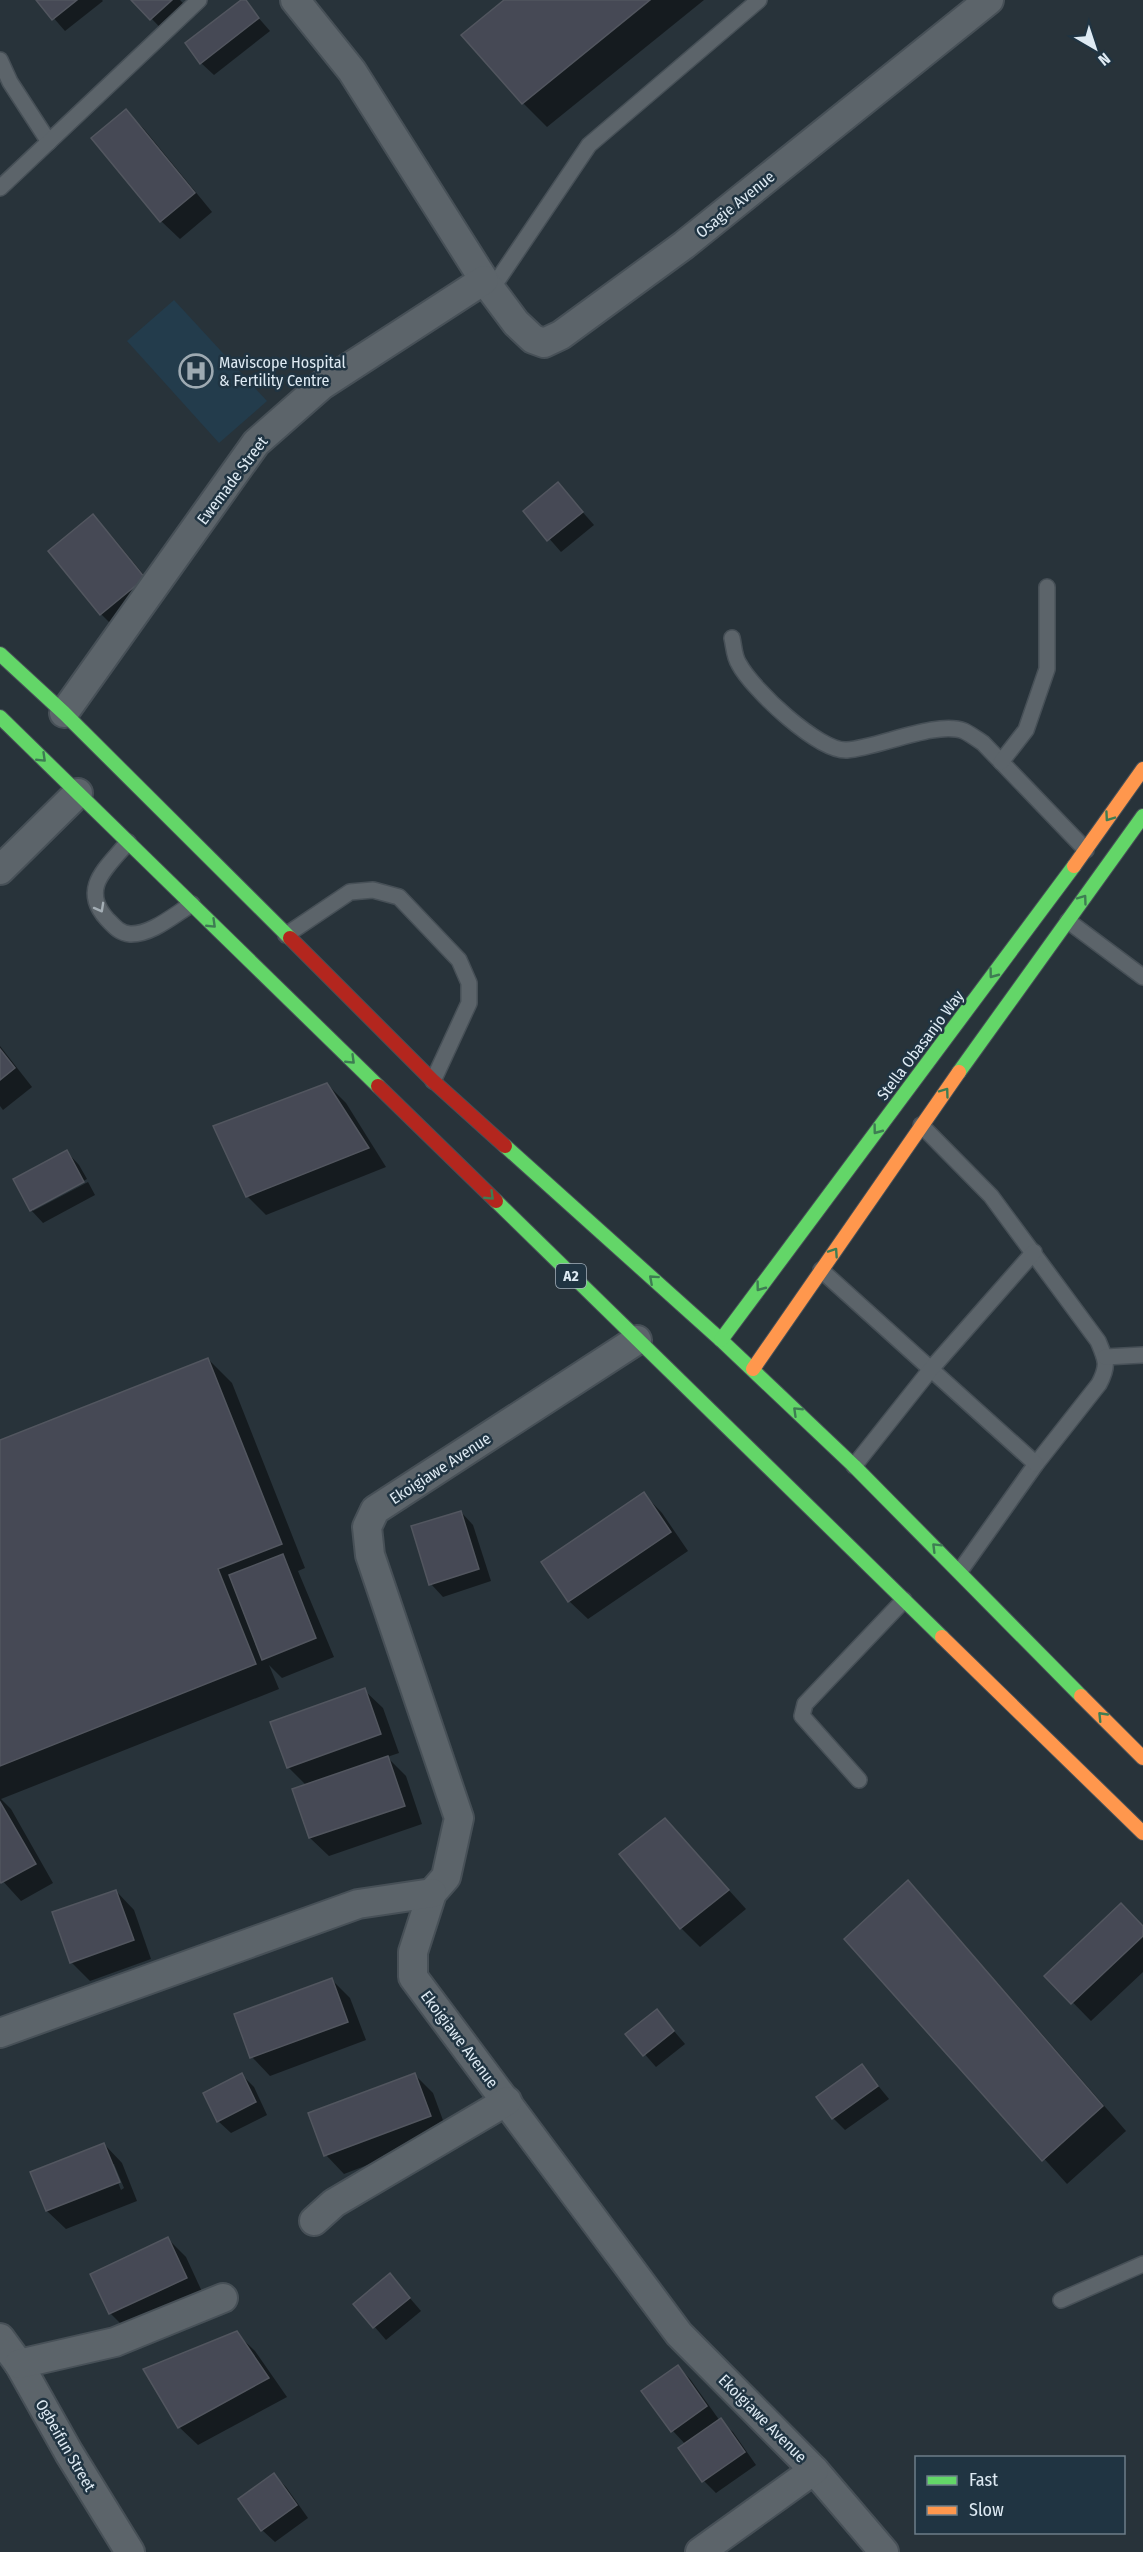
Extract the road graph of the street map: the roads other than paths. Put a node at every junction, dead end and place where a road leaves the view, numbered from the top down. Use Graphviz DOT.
graph roads {
  1 [pos="199,0"];
  2 [pos="295,0"];
  3 [pos="759,0"];
  4 [pos="990,0"];
  5 [pos="0,60"];
  6 [pos="49,142"];
  7 [pos="0,188"];
  8 [pos="487,285"];
  9 [pos="1047,587"];
  10 [pos="732,638"];
  11 [pos="0,654"];
  12 [pos="64,713"];
  13 [pos="0,717"];
  14 [pos="1001,762"];
  15 [pos="1143,769"];
  16 [pos="78,793"];
  17 [pos="1143,816"];
  18 [pos="128,842"];
  19 [pos="1086,850"];
  20 [pos="0,870"];
  21 [pos="192,904"];
  22 [pos="1068,921"];
  23 [pos="286,935"];
  24 [pos="1143,977"];
  25 [pos="433,1081"];
  26 [pos="921,1125"];
  27 [pos="1034,1252"];
  28 [pos="822,1270"];
  29 [pos="637,1340"];
  30 [pos="721,1340"];
  31 [pos="1143,1355"];
  32 [pos="1105,1357"];
  33 [pos="753,1369"];
  34 [pos="931,1369"];
  35 [pos="1036,1464"];
  36 [pos="854,1466"];
  37 [pos="960,1571"];
  38 [pos="904,1600"];
  39 [pos="1143,1758"];
  40 [pos="859,1779"];
  41 [pos="1143,1833"];
  42 [pos="432,1893"];
  43 [pos="0,2033"];
  44 [pos="507,2101"];
  45 [pos="314,2221"];
  46 [pos="1143,2264"];
  47 [pos="223,2298"];
  48 [pos="1061,2300"];
  49 [pos="0,2338"];
  50 [pos="19,2364"];
  51 [pos="814,2470"];
  52 [pos="130,2552"];
  53 [pos="700,2552"];
  54 [pos="884,2552"];
  1 -- 6 [label="lane"];
  2 -- 8 [label="street"];
  3 -- 8 [label="lane"];
  4 -- 8 [label="street, Osagie Avenue"];
  5 -- 6 [label="lane"];
  6 -- 7 [label="lane"];
  8 -- 12 [label="street, Ewemade Street"];
  9 -- 14 [label="lane"];
  10 -- 14 [label="lane"];
  11 -- 12 [label="main road"];
  12 -- 23 [label="main road"];
  13 -- 16 [label="main road, A2, one-way"];
  14 -- 19 [label="lane"];
  15 -- 19 [label="main road, Stella Obasanjo Way, one-way"];
  16 -- 18 [label="main road, A2"];
  16 -- 20 [label="street"];
  22 -- 17 [label="main road, one-way"];
  18 -- 21 [label="main road, A2"];
  18 -- 21 [label="lane, one-way"];
  19 -- 30 [label="main road, Stella Obasanjo Way, one-way"];
  21 -- 29 [label="main road, A2, one-way"];
  22 -- 24 [label="lane"];
  26 -- 22 [label="main road, one-way"];
  23 -- 25 [label="main road"];
  23 -- 25 [label="lane"];
  30 -- 25 [label="main road, one-way"];
  26 -- 27 [label="lane"];
  28 -- 26 [label="main road, one-way"];
  27 -- 32 [label="lane"];
  27 -- 34 [label="lane"];
  28 -- 33 [label="main road"];
  28 -- 34 [label="lane"];
  29 -- 38 [label="main road, A2"];
  29 -- 42 [label="street, Ekoigiawe Avenue"];
  30 -- 33 [label="main road"];
  31 -- 32 [label="lane"];
  32 -- 35 [label="lane"];
  36 -- 33 [label="main road, one-way"];
  34 -- 35 [label="lane"];
  34 -- 36 [label="lane"];
  35 -- 37 [label="lane"];
  37 -- 36 [label="main road, one-way"];
  39 -- 37 [label="main road, one-way"];
  38 -- 40 [label="lane"];
  38 -- 41 [label="main road, A2"];
  42 -- 43 [label="street"];
  42 -- 44 [label="street, Ekoigiawe Avenue"];
  44 -- 45 [label="street"];
  44 -- 51 [label="street, Ekoigiawe Avenue"];
  46 -- 48 [label="lane"];
  47 -- 50 [label="street"];
  49 -- 50 [label="street, Ogbeifun Street"];
  50 -- 52 [label="street, Ogbeifun Street"];
  51 -- 53 [label="street"];
  51 -- 54 [label="street, Ekoigiawe Avenue"];
}
